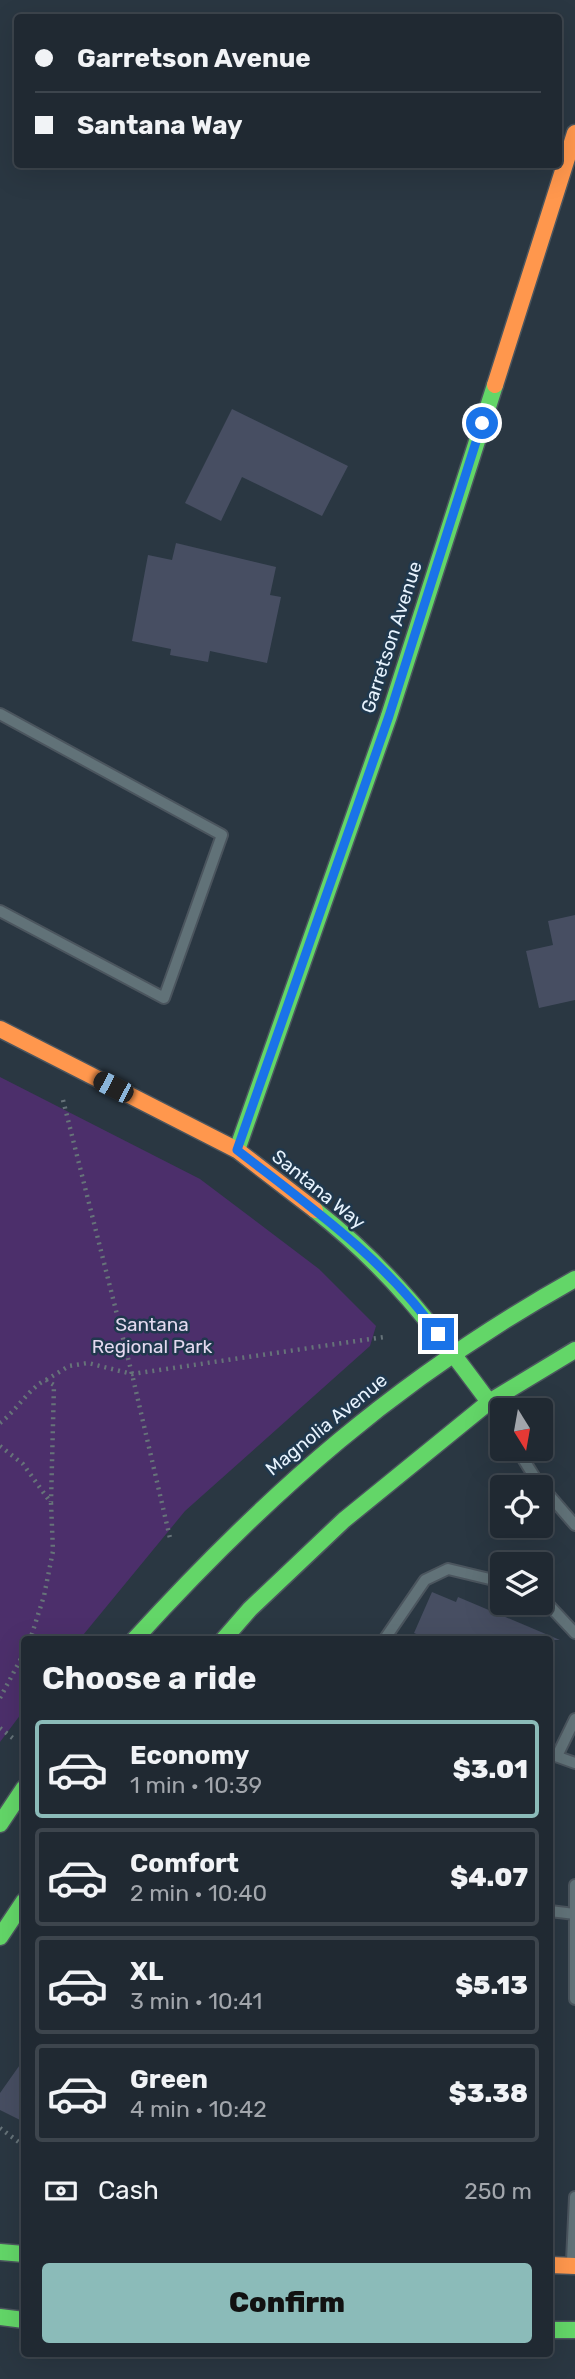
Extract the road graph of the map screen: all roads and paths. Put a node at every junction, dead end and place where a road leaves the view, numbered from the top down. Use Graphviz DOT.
graph roads {
  1 [pos="575,133"];
  2 [pos="0,714"];
  3 [pos="0,911"];
  4 [pos="0,1029"];
  5 [pos="63,1100"];
  6 [pos="237,1150"];
  7 [pos="575,1279"];
  8 [pos="384,1337"];
  9 [pos="575,1350"];
  10 [pos="453,1354"];
  11 [pos="132,1374"];
  12 [pos="46,1380"];
  13 [pos="489,1402"];
  14 [pos="0,1423"];
  15 [pos="0,1446"];
  16 [pos="524,1461"];
  17 [pos="51,1503"];
  18 [pos="575,1525"];
  19 [pos="170,1538"];
  20 [pos="490,1579"];
  21 [pos="553,1609"];
  22 [pos="575,1633"];
  23 [pos="31,1636"];
  24 [pos="138,1636"];
  25 [pos="226,1636"];
  26 [pos="387,1636"];
  27 [pos="21,1659"];
  28 [pos="0,1698"];
  29 [pos="575,1719"];
  30 [pos="0,1728"];
  31 [pos="14,1739"];
  32 [pos="553,1755"];
  33 [pos="575,1763"];
  34 [pos="21,1792"];
  35 [pos="0,1824"];
  36 [pos="575,1885"];
  37 [pos="21,1906"];
  38 [pos="553,1910"];
  39 [pos="574,1914"];
  40 [pos="0,1937"];
  41 [pos="575,1999"];
  42 [pos="0,2128"];
  43 [pos="21,2144"];
  44 [pos="575,2197"];
  45 [pos="0,2252"];
  46 [pos="21,2254"];
  47 [pos="553,2265"];
  48 [pos="574,2266"];
  49 [pos="0,2317"];
  50 [pos="21,2320"];
  51 [pos="553,2330"];
  52 [pos="575,2330"];
  1 -- 6 [label="street, Garretson Avenue"];
  2 -- 3 [label="lane"];
  4 -- 6 [label="street, Santana Way"];
  5 -- 11 [label="path"];
  6 -- 10 [label="street, Santana Way"];
  7 -- 10 [label="street, Magnolia Avenue"];
  8 -- 11 [label="path"];
  9 -- 13 [label="street"];
  10 -- 13 [label="street, Santana Way"];
  10 -- 24 [label="street, Magnolia Avenue"];
  11 -- 12 [label="path"];
  11 -- 19 [label="path"];
  12 -- 14 [label="path"];
  12 -- 17 [label="path"];
  13 -- 25 [label="street"];
  15 -- 17 [label="path"];
  16 -- 18 [label="lane"];
  17 -- 23 [label="path"];
  20 -- 26 [label="lane"];
  21 -- 22 [label="lane"];
  27 -- 28 [label="path"];
  29 -- 32 [label="lane"];
  30 -- 31 [label="path"];
  32 -- 33 [label="lane"];
  34 -- 35 [label="street"];
  36 -- 39 [label="lane"];
  37 -- 40 [label="street"];
  38 -- 39 [label="lane"];
  39 -- 41 [label="lane"];
  42 -- 43 [label="path"];
  44 -- 48 [label="lane"];
  45 -- 46 [label="street"];
  47 -- 48 [label="street"];
  49 -- 50 [label="street"];
  51 -- 52 [label="street"];
}
